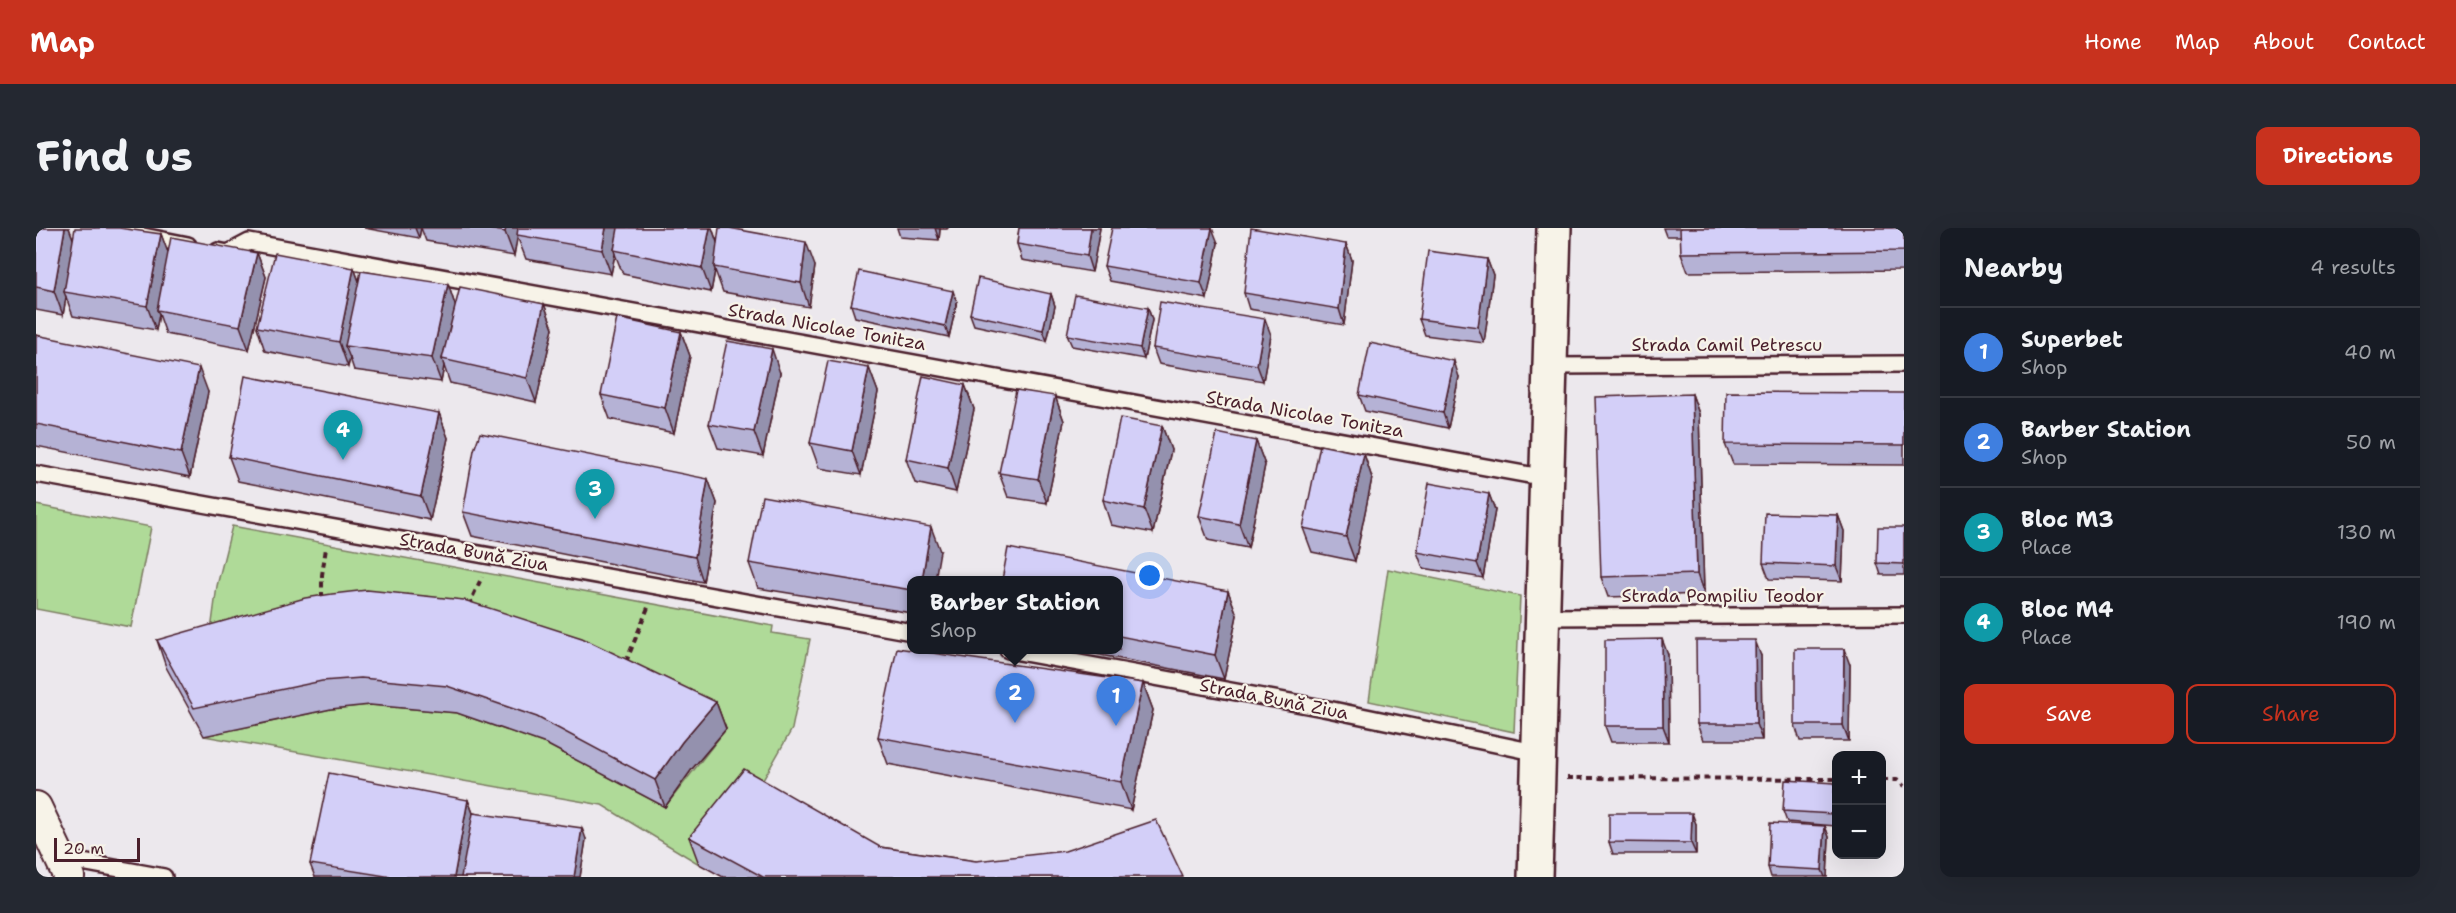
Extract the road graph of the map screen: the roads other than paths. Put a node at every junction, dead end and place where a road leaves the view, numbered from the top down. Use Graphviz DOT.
graph roads {
  1 [pos="103,228"];
  2 [pos="1549,229"];
  3 [pos="1904,364"];
  4 [pos="1550,366"];
  5 [pos="36,474"];
  6 [pos="1546,478"];
  7 [pos="1904,615"];
  8 [pos="1543,617"];
  9 [pos="907,631"];
  10 [pos="1030,654"];
  11 [pos="1538,766"];
  12 [pos="36,807"];
  13 [pos="65,868"];
  14 [pos="164,877"];
  15 [pos="1535,877"];
  1 -- 6 [label="lane, Strada Nicolae Tonitza"];
  2 -- 4 [label="main road"];
  3 -- 4 [label="lane, Strada Camil Petrescu"];
  4 -- 6 [label="main road"];
  5 -- 9 [label="lane, Strada Bună Ziua"];
  6 -- 8 [label="main road"];
  7 -- 8 [label="lane, Strada Pompiliu Teodor"];
  8 -- 11 [label="main road"];
  10 -- 11 [label="lane, Strada Bună Ziua"];
  11 -- 15 [label="main road"];
  12 -- 13 [label="street"];
  13 -- 14 [label="lane"];
}
